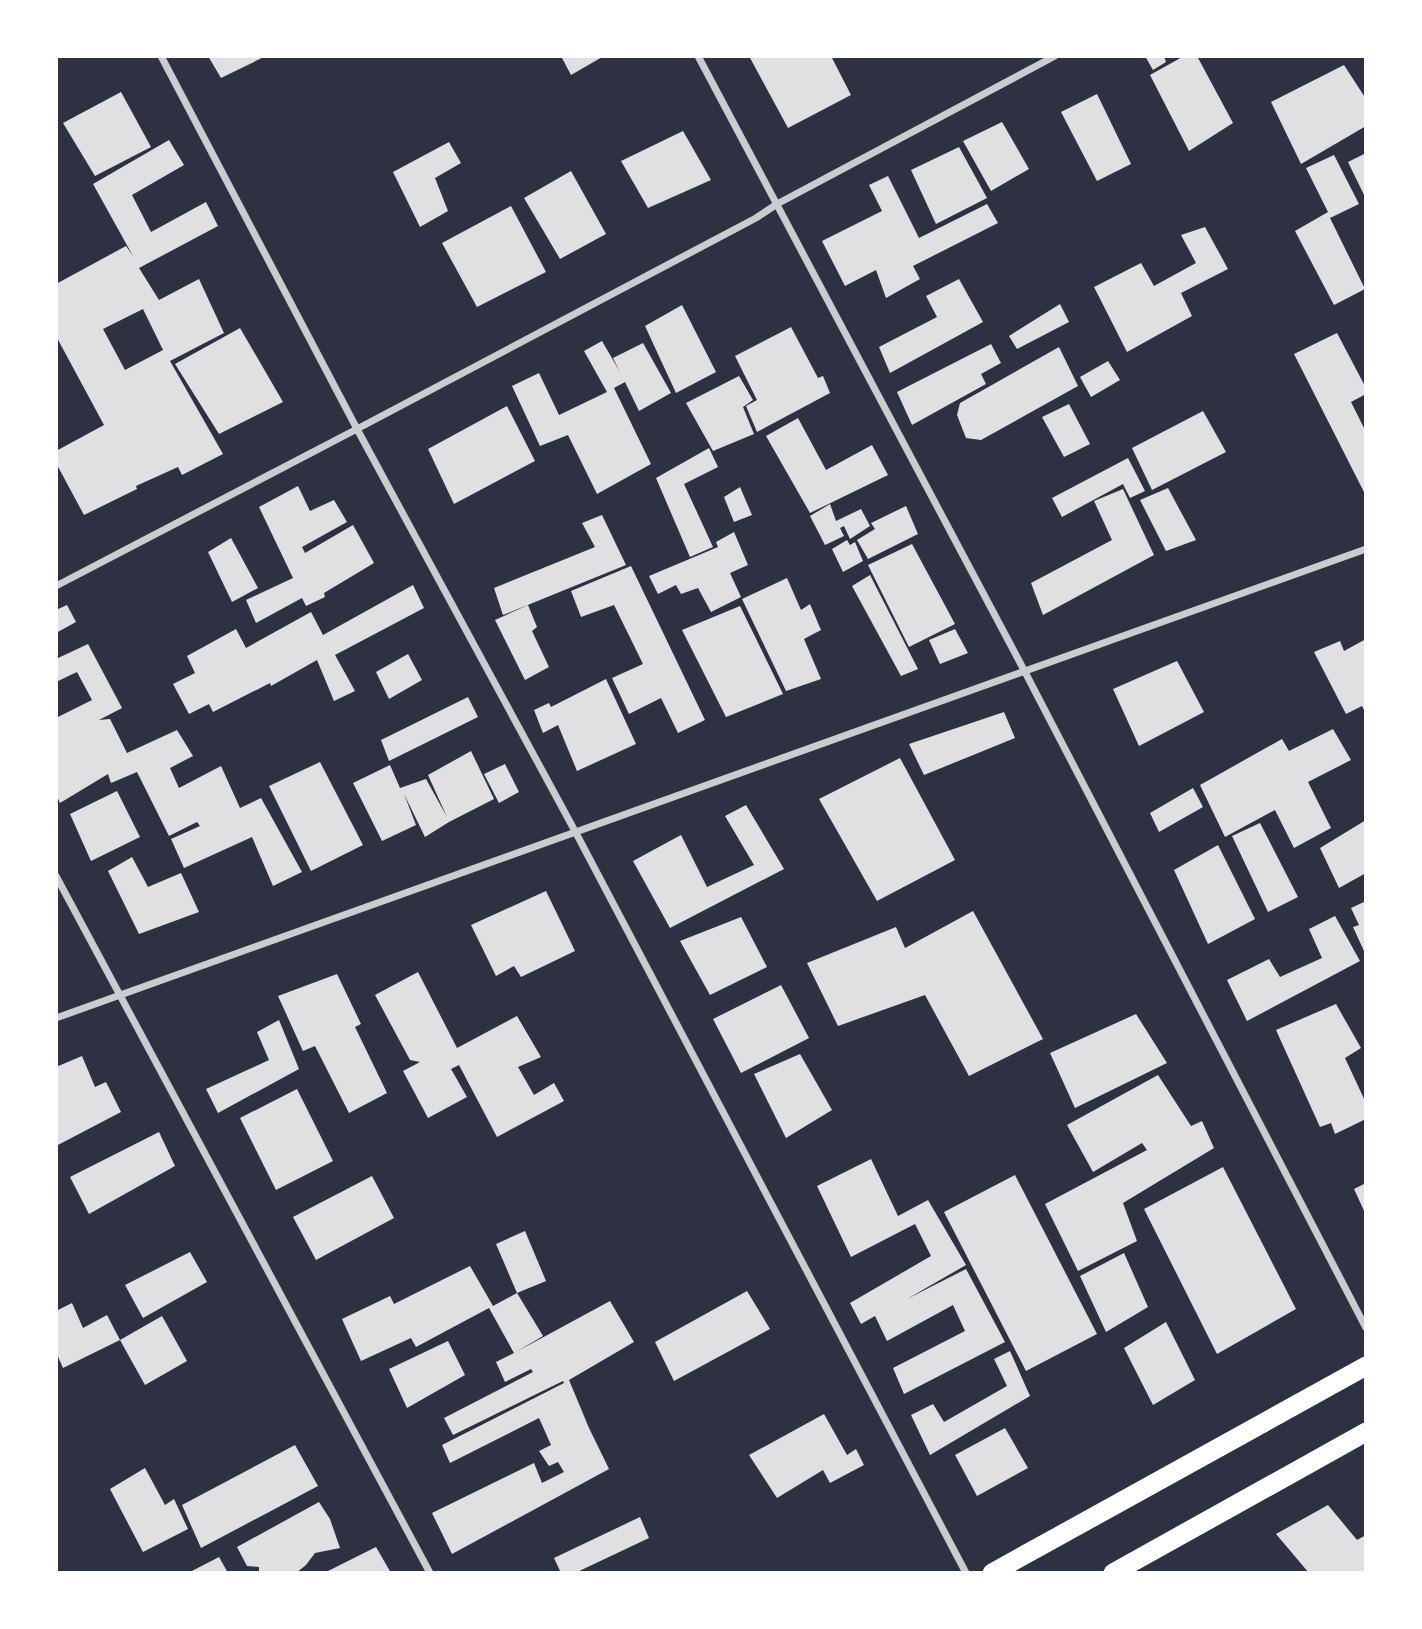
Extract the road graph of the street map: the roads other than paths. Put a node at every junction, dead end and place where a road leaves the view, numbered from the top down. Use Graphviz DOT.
graph roads {
  1 [pos="161,56"];
  2 [pos="698,56"];
  3 [pos="1055,56"];
  4 [pos="777,204"];
  5 [pos="357,429"];
  6 [pos="1366,549"];
  7 [pos="56,586"];
  8 [pos="1026,672"];
  9 [pos="576,833"];
  10 [pos="56,876"];
  11 [pos="118,995"];
  12 [pos="56,1017"];
  13 [pos="1366,1328"];
  14 [pos="1366,1366"];
  15 [pos="1366,1432"];
  16 [pos="429,1573"];
  17 [pos="966,1573"];
  18 [pos="992,1573"];
  19 [pos="1113,1573"];
  1 -- 5 [label="street"];
  2 -- 4 [label="street"];
  3 -- 4 [label="street"];
  4 -- 5 [label="street"];
  4 -- 8 [label="street"];
  5 -- 7 [label="street"];
  5 -- 9 [label="street"];
  6 -- 8 [label="street"];
  8 -- 9 [label="street"];
  8 -- 13 [label="street"];
  9 -- 11 [label="street"];
  9 -- 17 [label="street"];
  10 -- 11 [label="street"];
  11 -- 12 [label="street"];
  11 -- 16 [label="street"];
  14 -- 18 [label="highway"];
  15 -- 19 [label="highway"];
}
